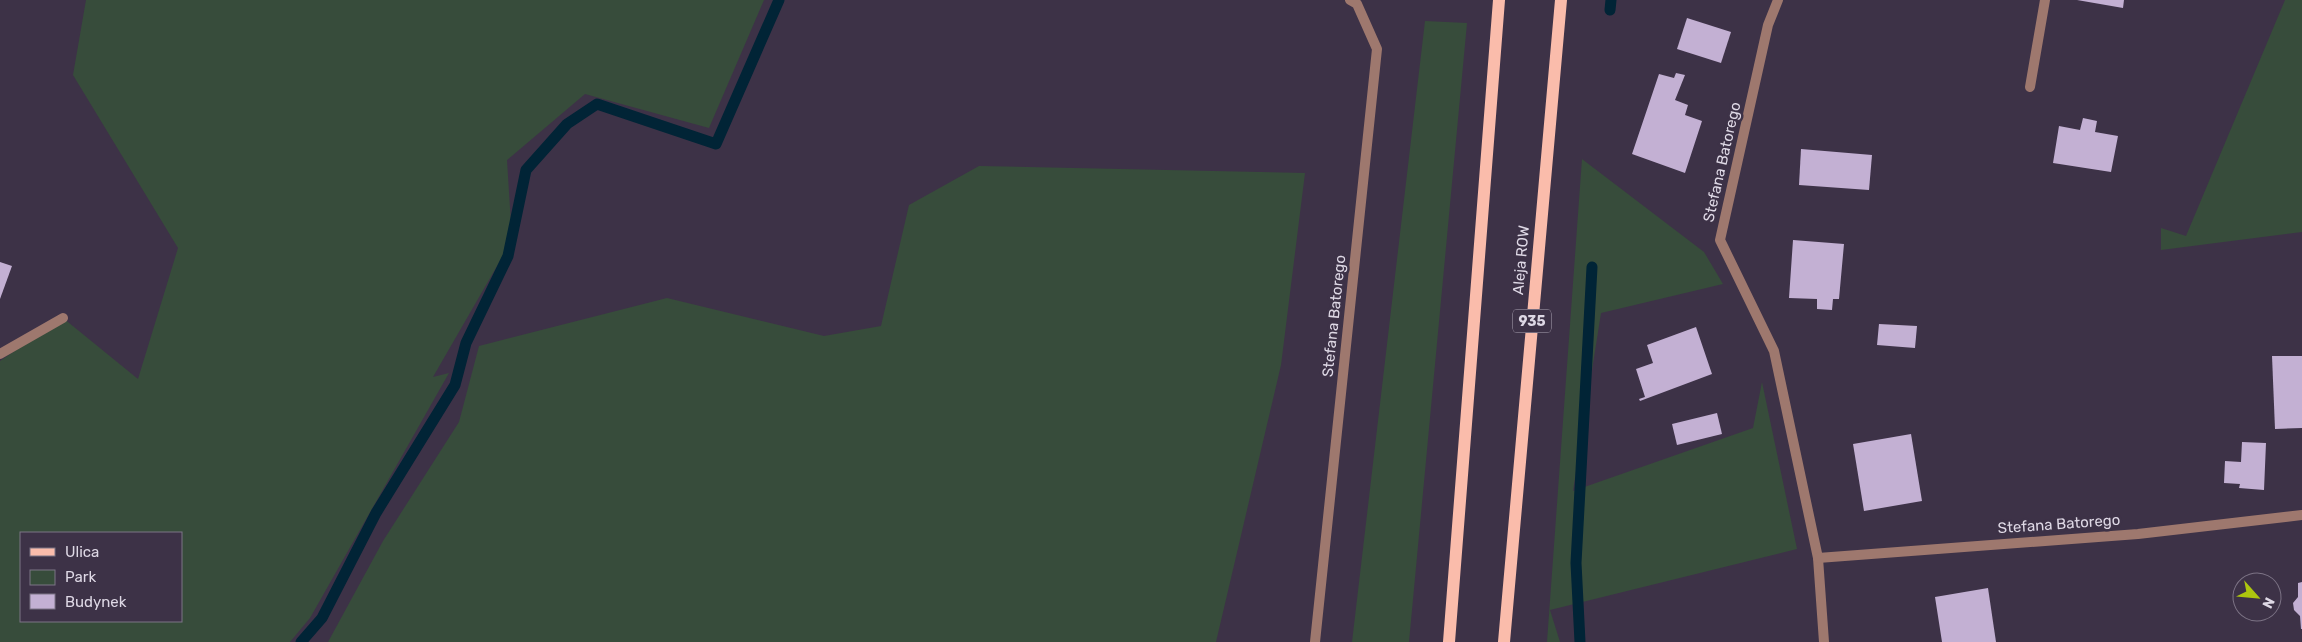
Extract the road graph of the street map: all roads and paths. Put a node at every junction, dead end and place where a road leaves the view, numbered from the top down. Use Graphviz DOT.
graph roads {
  1 [pos="1350,0"];
  2 [pos="1499,0"];
  3 [pos="1561,0"];
  4 [pos="1778,0"];
  5 [pos="2045,0"];
  6 [pos="2030,87"];
  7 [pos="63,318"];
  8 [pos="0,354"];
  9 [pos="2302,514"];
  10 [pos="1818,558"];
  11 [pos="1315,642"];
  12 [pos="1449,642"];
  13 [pos="1504,642"];
  14 [pos="1824,642"];
  1 -- 11 [label="street, Stefana Batorego"];
  2 -- 12 [label="main road"];
  3 -- 13 [label="main road, Aleja ROW / 935"];
  4 -- 10 [label="street, Stefana Batorego"];
  5 -- 6 [label="street"];
  7 -- 8 [label="street"];
  9 -- 10 [label="street, Stefana Batorego"];
  10 -- 14 [label="street, Stefana Batorego"];
}
